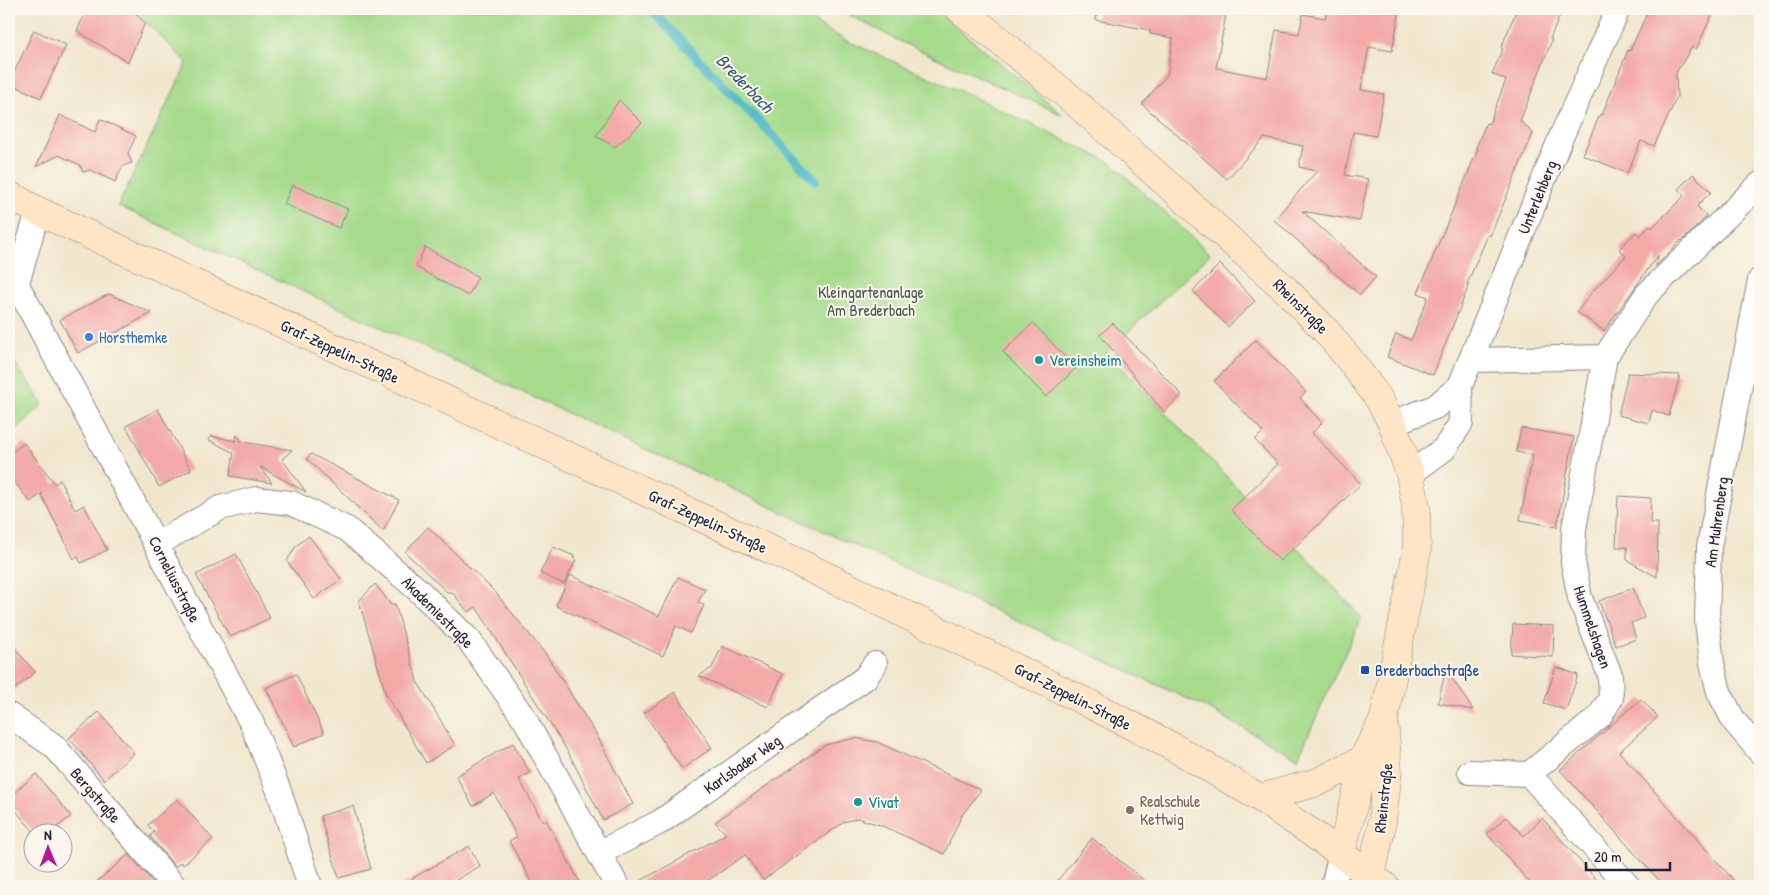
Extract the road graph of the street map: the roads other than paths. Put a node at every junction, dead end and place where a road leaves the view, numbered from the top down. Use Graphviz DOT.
graph roads {
  1 [pos="960,9"];
  2 [pos="1618,9"];
  3 [pos="1760,184"];
  4 [pos="9,195"];
  5 [pos="38,211"];
  6 [pos="13,276"];
  7 [pos="1758,291"];
  8 [pos="1605,357"];
  9 [pos="1472,360"];
  10 [pos="1460,386"];
  11 [pos="1392,423"];
  12 [pos="1410,474"];
  13 [pos="157,544"];
  14 [pos="875,664"];
  15 [pos="9,715"];
  16 [pos="1384,719"];
  17 [pos="1760,752"];
  18 [pos="1362,760"];
  19 [pos="1470,772"];
  20 [pos="1529,774"];
  21 [pos="1260,798"];
  22 [pos="600,853"];
  23 [pos="1341,854"];
  24 [pos="1374,883"];
  25 [pos="174,886"];
  26 [pos="310,886"];
  27 [pos="617,886"];
  28 [pos="1333,886"];
  29 [pos="1628,886"];
  1 -- 11 [label="main road, Rheinstraße"];
  2 -- 9 [label="street, Unterlehberg"];
  3 -- 8 [label="street, Hummelshagen"];
  4 -- 5 [label="main road, Graf-Zeppelin-Straße"];
  5 -- 6 [label="street, Corneliusstraße"];
  5 -- 21 [label="main road, Graf-Zeppelin-Straße"];
  6 -- 13 [label="street, Corneliusstraße"];
  7 -- 17 [label="street, Am Muhrenberg"];
  8 -- 9 [label="street"];
  8 -- 20 [label="street, Hummelshagen"];
  9 -- 10 [label="street, Unterlehberg"];
  10 -- 11 [label="street, Unterlehberg"];
  10 -- 12 [label="street, Unterlehberg"];
  11 -- 12 [label="main road, Rheinstraße"];
  12 -- 16 [label="main road, Rheinstraße"];
  13 -- 22 [label="street, Akademiestraße"];
  13 -- 26 [label="street, Corneliusstraße"];
  14 -- 22 [label="street, Karlsbader Weg"];
  15 -- 25 [label="street, Bergstraße"];
  16 -- 18 [label="main road, Rheinstraße"];
  16 -- 24 [label="main road, Rheinstraße"];
  18 -- 21 [label="main road"];
  18 -- 23 [label="main road, Rheinstraße"];
  19 -- 20 [label="street"];
  20 -- 29 [label="street"];
  21 -- 23 [label="main road, Graf-Zeppelin-Straße"];
  22 -- 27 [label="street, Akademiestraße"];
  23 -- 24 [label="main road, Graf-Zeppelin-Straße"];
  23 -- 28 [label="street"];
}
